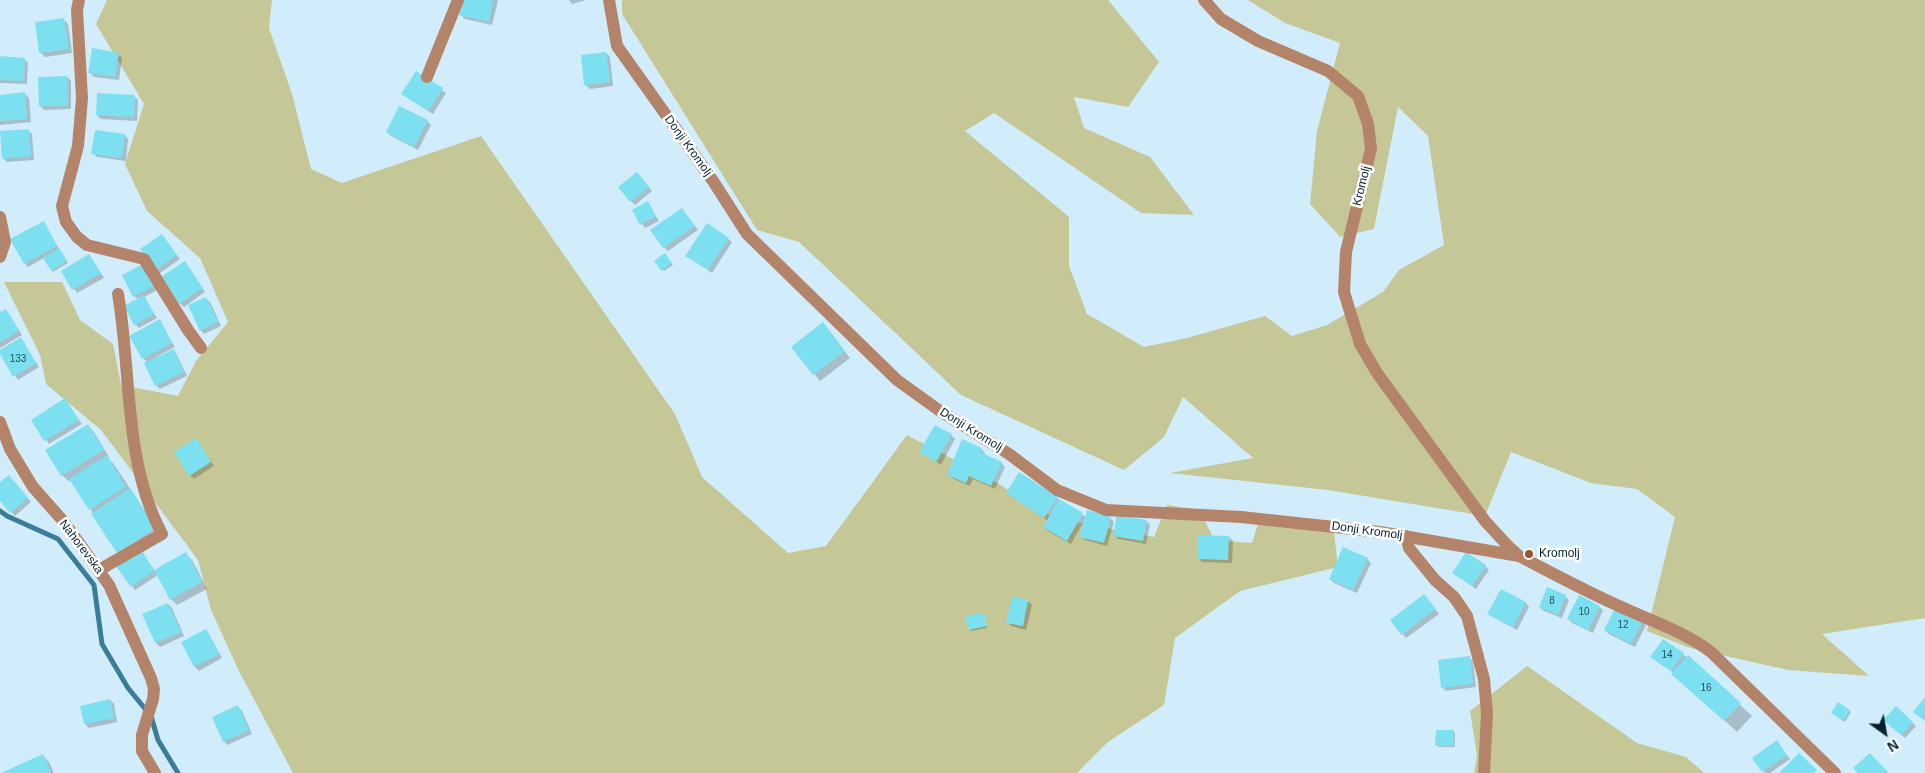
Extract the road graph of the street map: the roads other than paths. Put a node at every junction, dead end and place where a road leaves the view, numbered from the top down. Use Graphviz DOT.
graph roads {
  1 [pos="79,0"];
  2 [pos="458,0"];
  3 [pos="609,0"];
  4 [pos="1204,0"];
  5 [pos="427,76"];
  6 [pos="0,218"];
  7 [pos="0,257"];
  8 [pos="118,294"];
  9 [pos="201,348"];
  10 [pos="0,422"];
  11 [pos="1406,536"];
  12 [pos="1519,556"];
  13 [pos="98,570"];
  14 [pos="155,773"];
  15 [pos="1484,773"];
  16 [pos="1835,773"];
  1 -- 9 [label="street"];
  2 -- 5 [label="street"];
  3 -- 11 [label="street, Donji Kromolj"];
  4 -- 12 [label="street, Kromolj"];
  6 -- 7 [label="street"];
  8 -- 13 [label="street"];
  10 -- 13 [label="street, Nahorevska"];
  11 -- 12 [label="street, Donji Kromolj"];
  11 -- 15 [label="street"];
  12 -- 16 [label="street, Kromolj"];
  13 -- 14 [label="street, Nahorevska"];
}
